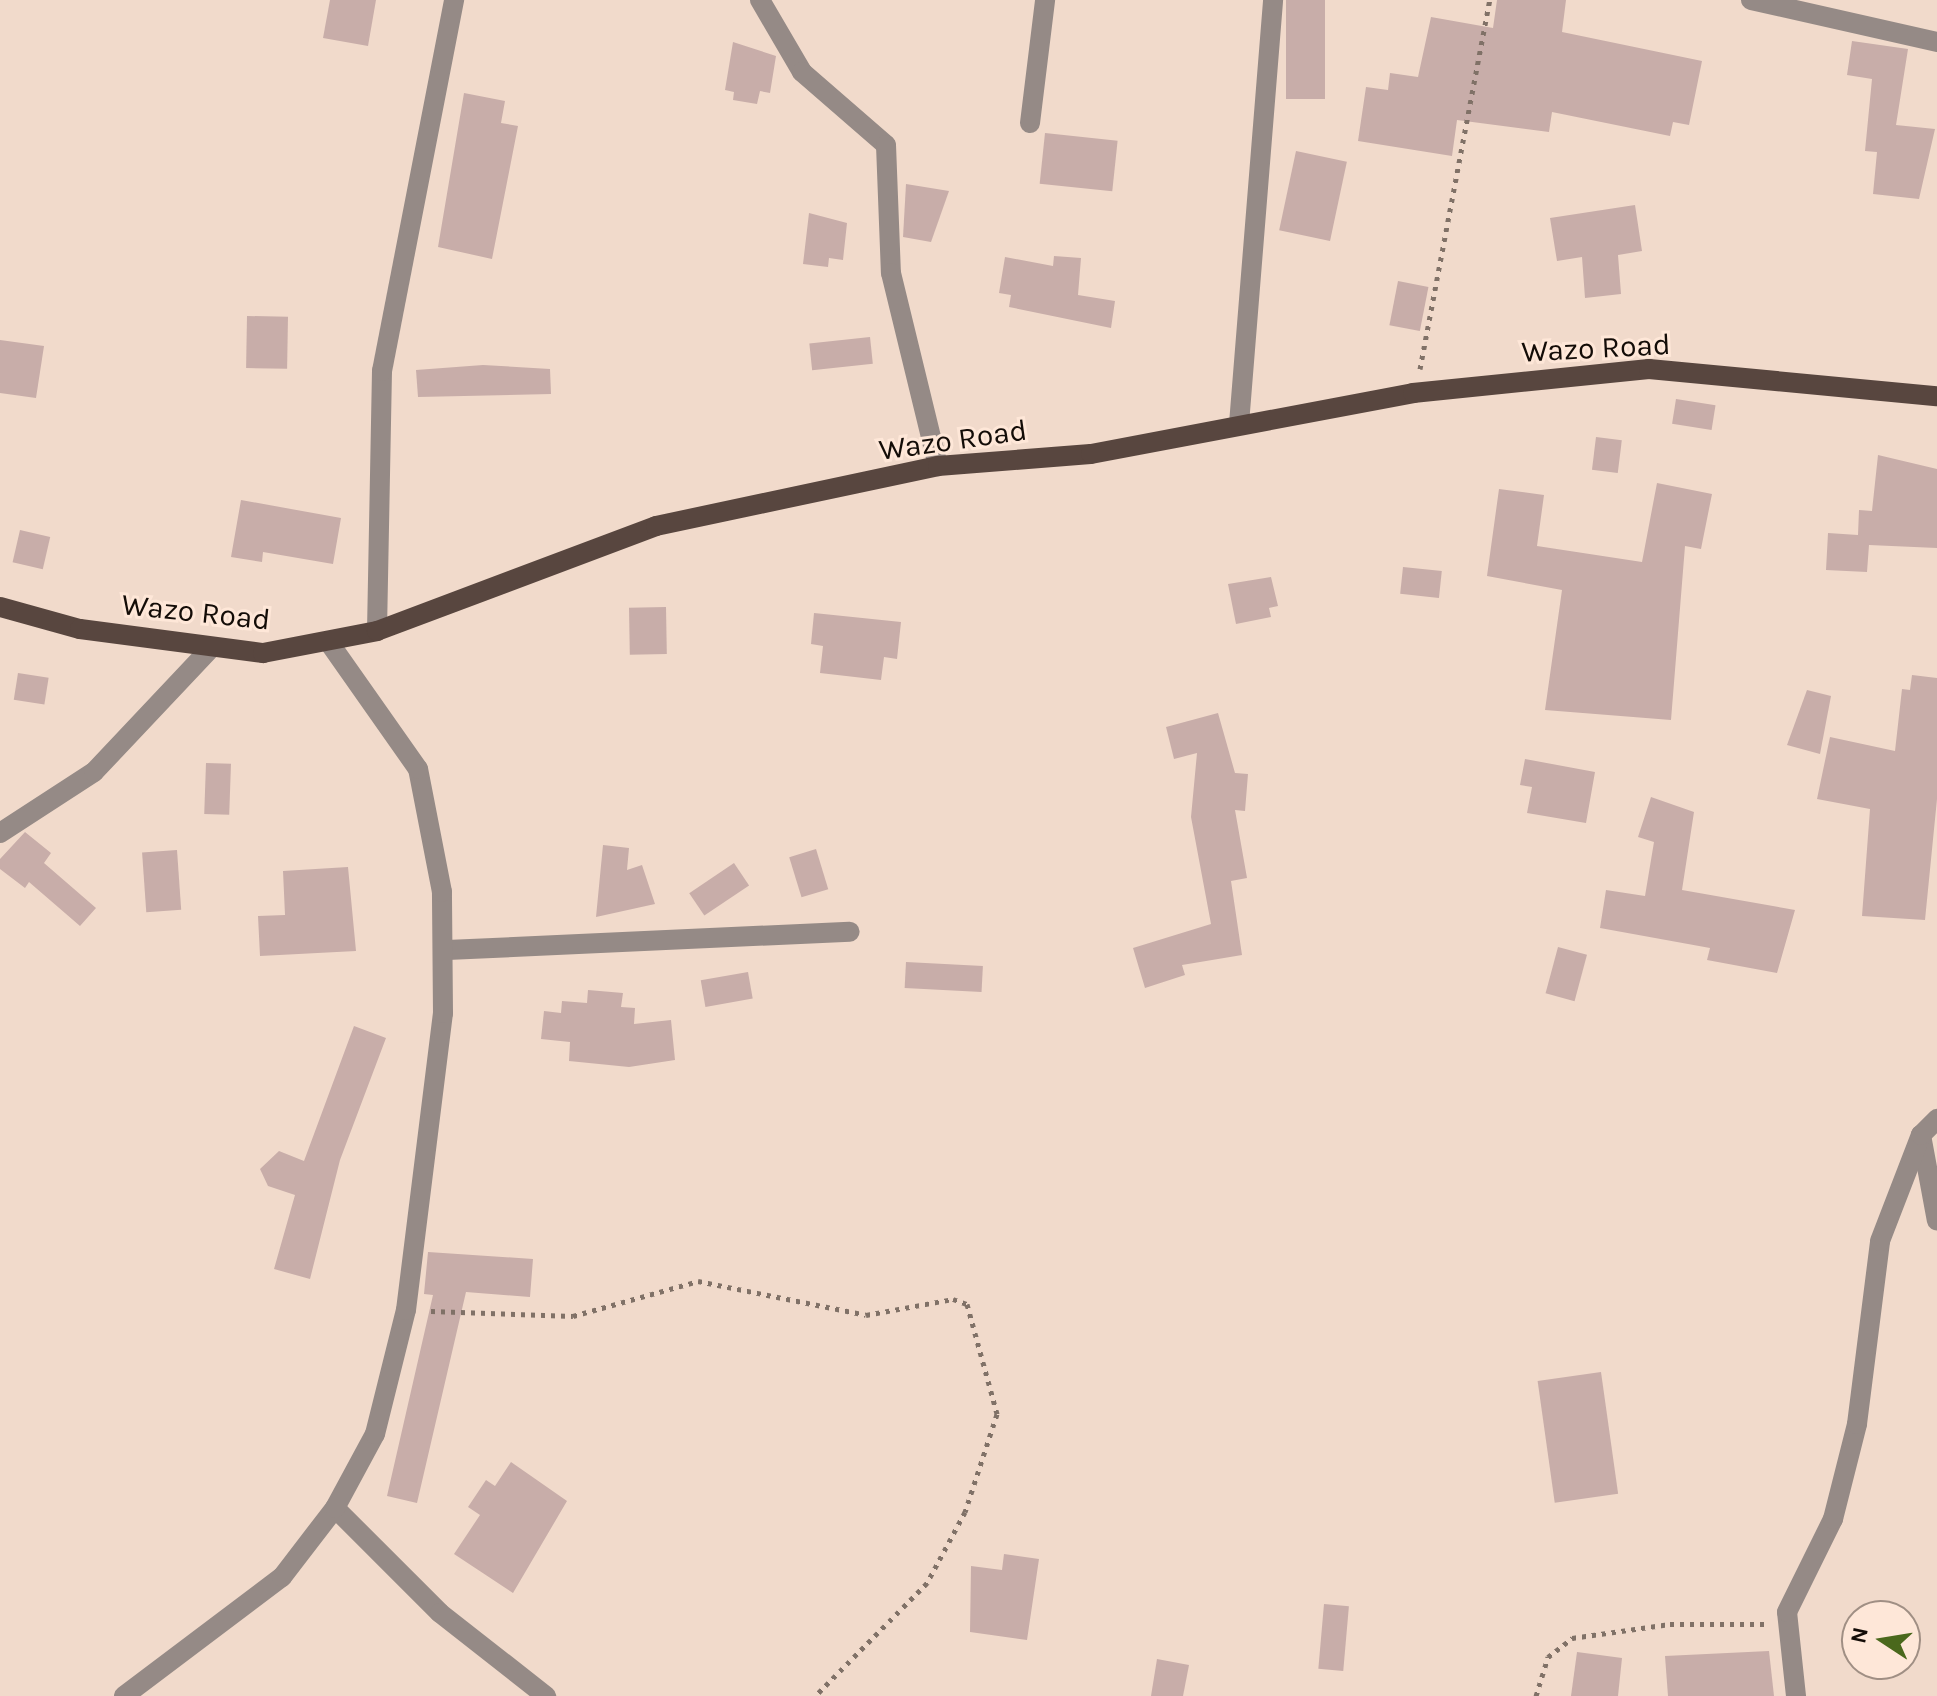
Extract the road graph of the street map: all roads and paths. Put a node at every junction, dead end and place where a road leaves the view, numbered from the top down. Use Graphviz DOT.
graph roads {
  1 [pos="454,0"];
  2 [pos="760,0"];
  3 [pos="1045,0"];
  4 [pos="1273,0"];
  5 [pos="1490,0"];
  6 [pos="1751,0"];
  7 [pos="1937,42"];
  8 [pos="1030,123"];
  9 [pos="1413,393"];
  10 [pos="1937,396"];
  11 [pos="1239,424"];
  12 [pos="938,466"];
  13 [pos="0,607"];
  14 [pos="377,631"];
  15 [pos="331,645"];
  16 [pos="211,648"];
  17 [pos="0,833"];
  18 [pos="850,932"];
  19 [pos="447,950"];
  20 [pos="1937,1119"];
  21 [pos="1921,1135"];
  22 [pos="1937,1221"];
  23 [pos="406,1310"];
  24 [pos="335,1508"];
  25 [pos="1786,1624"];
  26 [pos="124,1696"];
  27 [pos="546,1696"];
  28 [pos="815,1696"];
  29 [pos="1536,1696"];
  30 [pos="1796,1696"];
  1 -- 14 [label="street"];
  2 -- 12 [label="street"];
  3 -- 8 [label="street"];
  4 -- 11 [label="street"];
  5 -- 9 [label="path"];
  6 -- 7 [label="street"];
  9 -- 10 [label="main road, Wazo Road"];
  9 -- 11 [label="main road, Wazo Road"];
  11 -- 12 [label="main road, Wazo Road"];
  12 -- 14 [label="main road, Wazo Road"];
  13 -- 16 [label="main road, Wazo Road"];
  14 -- 15 [label="main road, Wazo Road"];
  15 -- 16 [label="main road, Wazo Road"];
  15 -- 19 [label="street"];
  16 -- 17 [label="street"];
  18 -- 19 [label="street"];
  19 -- 23 [label="street"];
  20 -- 21 [label="street"];
  21 -- 22 [label="street"];
  21 -- 25 [label="street"];
  23 -- 24 [label="street"];
  23 -- 28 [label="path"];
  24 -- 26 [label="street"];
  24 -- 27 [label="street"];
  25 -- 29 [label="path"];
  25 -- 30 [label="street"];
}
